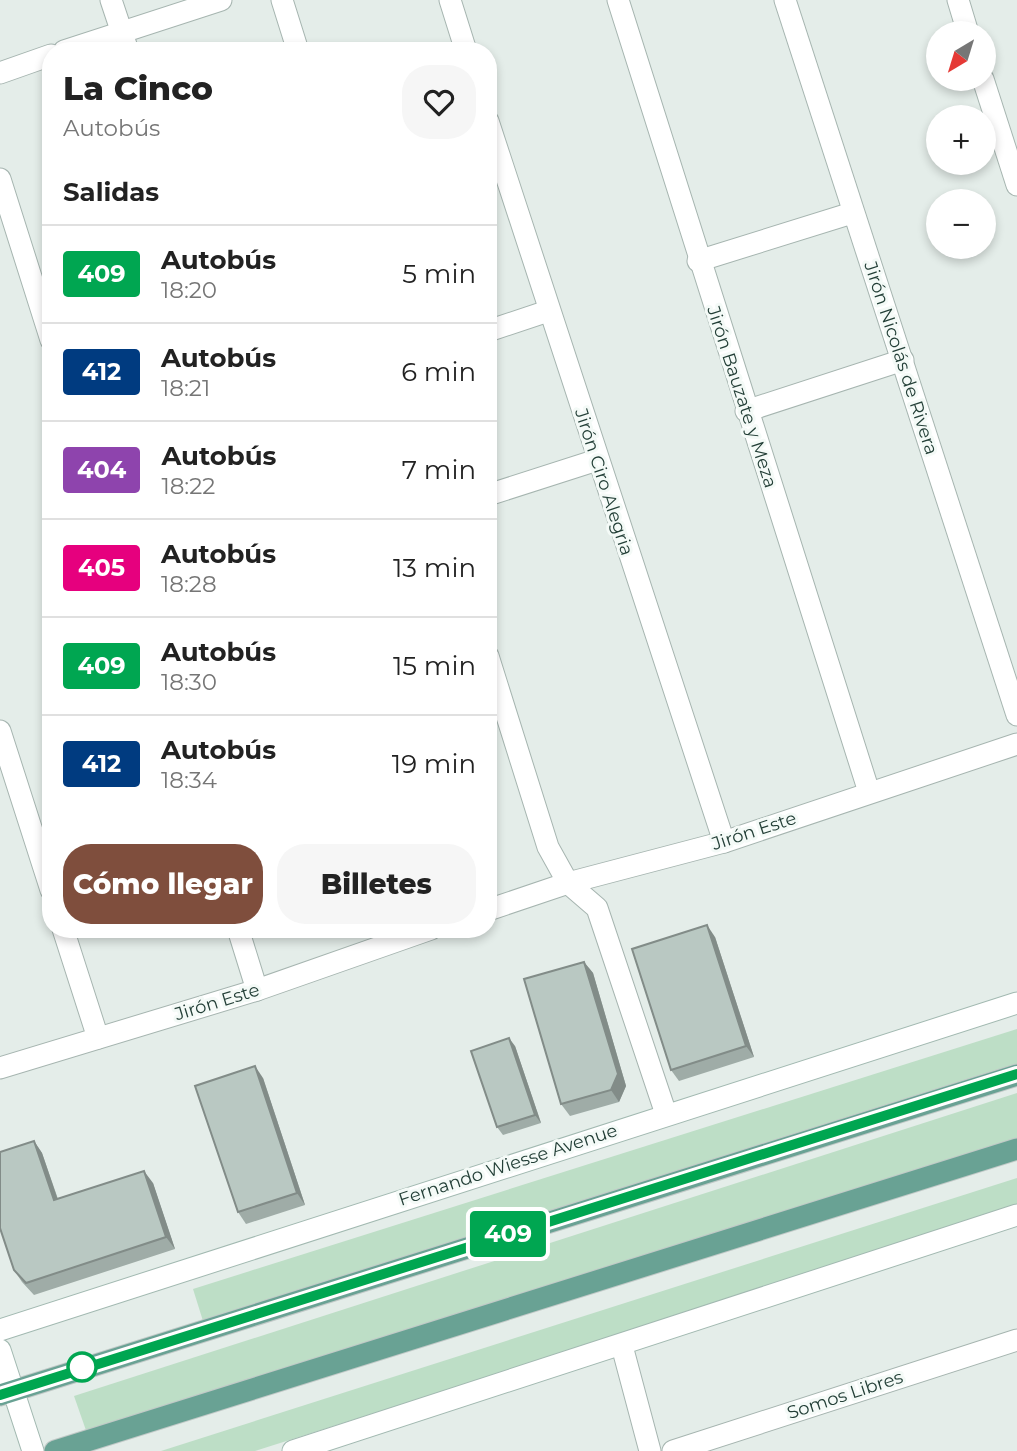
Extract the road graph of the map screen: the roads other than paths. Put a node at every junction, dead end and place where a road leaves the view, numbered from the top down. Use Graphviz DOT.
graph roads {
  1 [pos="111,0"];
  2 [pos="221,0"];
  3 [pos="282,0"];
  4 [pos="450,0"];
  5 [pos="618,0"];
  6 [pos="785,0"];
  7 [pos="958,0"];
  8 [pos="964,21"];
  9 [pos="121,30"];
  10 [pos="88,42"];
  11 [pos="125,42"];
  12 [pos="295,42"];
  13 [pos="463,42"];
  14 [pos="42,58"];
  15 [pos="0,74"];
  16 [pos="987,91"];
  17 [pos="497,150"];
  18 [pos="0,179"];
  19 [pos="1017,185"];
  20 [pos="852,213"];
  21 [pos="698,261"];
  22 [pos="548,311"];
  23 [pos="42,312"];
  24 [pos="497,328"];
  25 [pos="903,360"];
  26 [pos="746,411"];
  27 [pos="597,460"];
  28 [pos="497,492"];
  29 [pos="497,685"];
  30 [pos="1017,715"];
  31 [pos="0,731"];
  32 [pos="1017,744"];
  33 [pos="869,792"];
  34 [pos="724,842"];
  35 [pos="42,862"];
  36 [pos="568,883"];
  37 [pos="497,907"];
  38 [pos="66,938"];
  39 [pos="241,938"];
  40 [pos="394,938"];
  41 [pos="257,990"];
  42 [pos="1017,1003"];
  43 [pos="98,1038"];
  44 [pos="0,1068"];
  45 [pos="1017,1074"];
  46 [pos="666,1115"];
  47 [pos="1017,1149"];
  48 [pos="1017,1215"];
  49 [pos="0,1330"];
  50 [pos="1017,1340"];
  51 [pos="622,1346"];
  52 [pos="0,1350"];
  53 [pos="7,1392"];
  54 [pos="33,1451"];
  55 [pos="55,1451"];
  56 [pos="293,1451"];
  57 [pos="650,1451"];
  58 [pos="673,1451"];
  1 -- 9 [label="street"];
  2 -- 9 [label="street"];
  3 -- 12 [label="street"];
  4 -- 13 [label="street"];
  5 -- 21 [label="street, Jirón Bauzate y Meza"];
  6 -- 20 [label="street, Jirón Nicolás de Rivera"];
  7 -- 8 [label="street"];
  9 -- 10 [label="street"];
  9 -- 11 [label="street"];
  14 -- 15 [label="street"];
  16 -- 19 [label="street"];
  17 -- 22 [label="street, Jirón Ciro Alegria"];
  18 -- 23 [label="street"];
  20 -- 21 [label="street"];
  20 -- 25 [label="street, Jirón Nicolás de Rivera"];
  21 -- 26 [label="street, Jirón Bauzate y Meza"];
  22 -- 24 [label="street"];
  22 -- 27 [label="street, Jirón Ciro Alegria"];
  25 -- 26 [label="street"];
  25 -- 30 [label="street, Jirón Nicolás de Rivera"];
  26 -- 33 [label="street, Jirón Bauzate y Meza"];
  27 -- 28 [label="street"];
  27 -- 34 [label="street, Jirón Ciro Alegria"];
  29 -- 36 [label="street"];
  31 -- 35 [label="street"];
  32 -- 33 [label="street, Jirón Este"];
  33 -- 34 [label="street, Jirón Este"];
  34 -- 36 [label="street, Jirón Este"];
  36 -- 37 [label="street, Jirón Este"];
  36 -- 46 [label="street"];
  38 -- 43 [label="street"];
  39 -- 41 [label="street"];
  40 -- 41 [label="street, Jirón Este"];
  41 -- 43 [label="street, Jirón Este"];
  42 -- 46 [label="street, Fernando Wiesse Avenue"];
  43 -- 44 [label="street, Jirón Este"];
  45 -- 53 [label="main road"];
  46 -- 49 [label="street, Fernando Wiesse Avenue"];
  47 -- 55 [label="main road"];
  48 -- 51 [label="street"];
  50 -- 58 [label="street, Somos Libres"];
  51 -- 56 [label="street"];
  51 -- 57 [label="street"];
  52 -- 53 [label="street"];
  53 -- 54 [label="street"];
}
